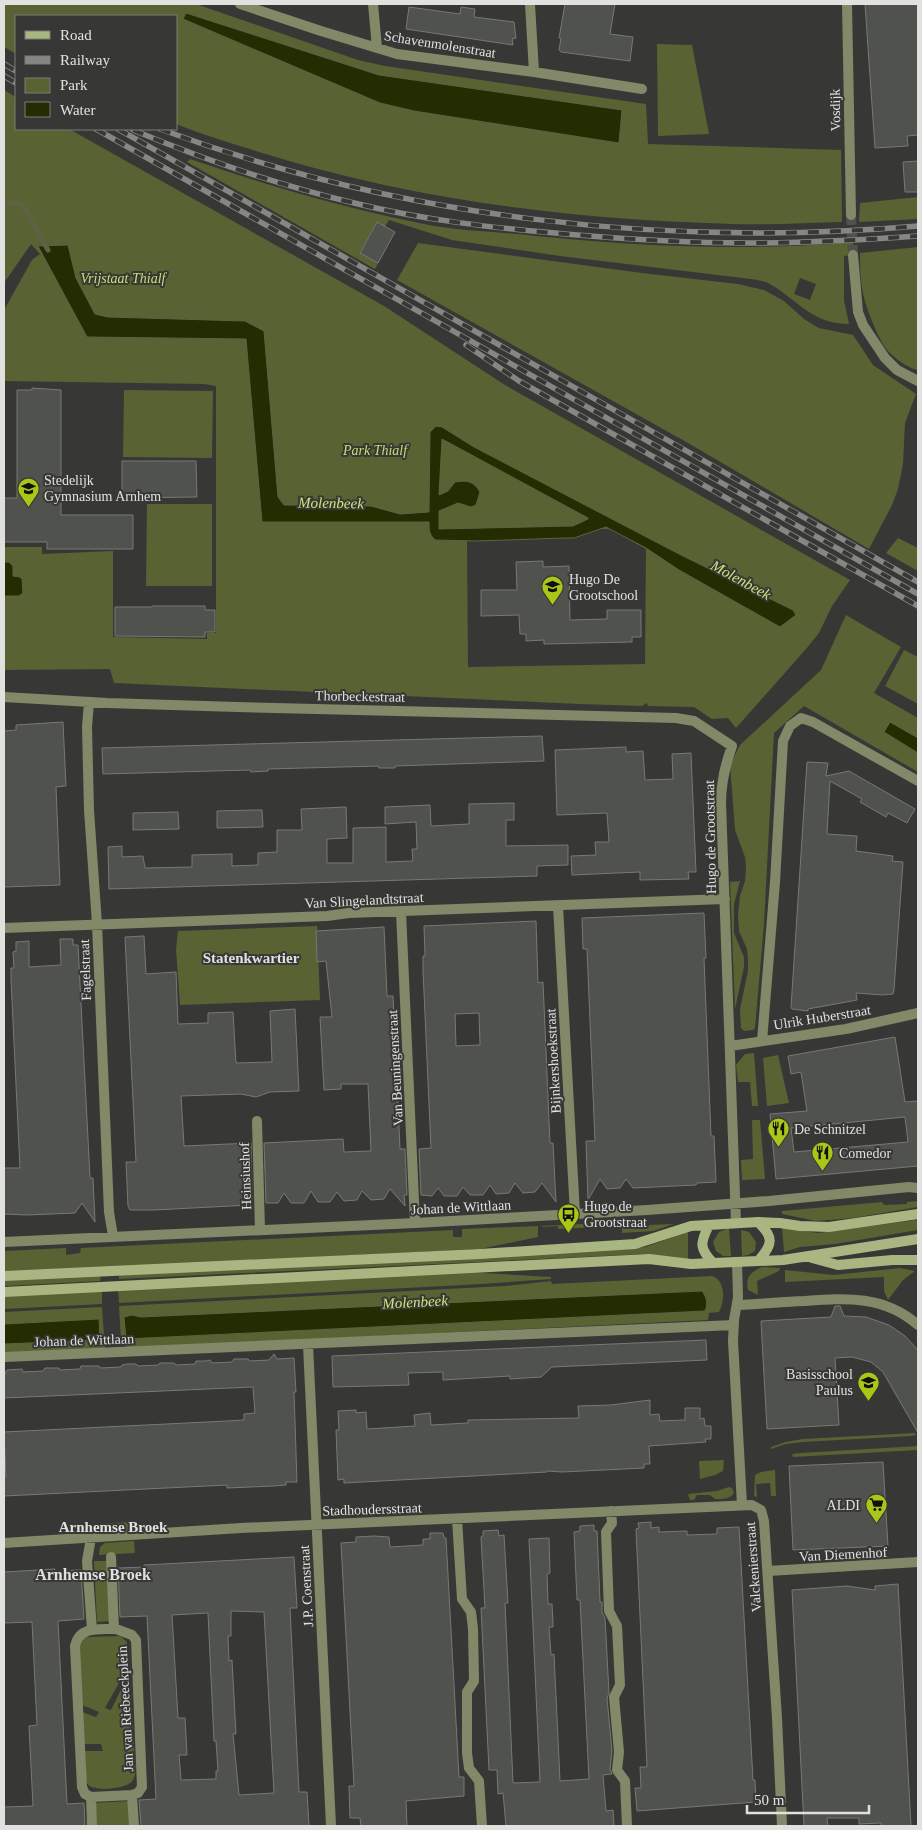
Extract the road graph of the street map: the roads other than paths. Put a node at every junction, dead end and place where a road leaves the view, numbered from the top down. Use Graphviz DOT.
graph roads {
  1 [pos="240,4"];
  2 [pos="373,4"];
  3 [pos="530,4"];
  4 [pos="847,4"];
  5 [pos="377,48"];
  6 [pos="534,72"];
  7 [pos="642,89"];
  8 [pos="851,215"];
  9 [pos="853,255"];
  10 [pos="918,381"];
  11 [pos="4,697"];
  12 [pos="88,702"];
  13 [pos="711,732"];
  14 [pos="918,781"];
  15 [pos="725,899"];
  16 [pos="558,906"];
  17 [pos="401,912"];
  18 [pos="97,924"];
  19 [pos="4,928"];
  20 [pos="918,1013"];
  21 [pos="762,1041"];
  22 [pos="730,1046"];
  23 [pos="257,1121"];
  24 [pos="918,1188"];
  25 [pos="735,1203"];
  26 [pos="575,1214"];
  27 [pos="918,1214"];
  28 [pos="758,1222"];
  29 [pos="415,1223"];
  30 [pos="736,1223"];
  31 [pos="709,1225"];
  32 [pos="260,1230"];
  33 [pos="113,1236"];
  34 [pos="918,1239"];
  35 [pos="4,1242"];
  36 [pos="806,1256"];
  37 [pos="759,1260"];
  38 [pos="918,1260"];
  39 [pos="737,1262"];
  40 [pos="713,1263"];
  41 [pos="4,1276"];
  42 [pos="4,1292"];
  43 [pos="738,1305"];
  44 [pos="734,1325"];
  45 [pos="918,1325"];
  46 [pos="308,1345"];
  47 [pos="4,1357"];
  48 [pos="742,1504"];
  49 [pos="611,1511"];
  50 [pos="457,1519"];
  51 [pos="317,1525"];
  52 [pos="91,1538"];
  53 [pos="4,1543"];
  54 [pos="111,1557"];
  55 [pos="918,1562"];
  56 [pos="768,1571"];
  57 [pos="114,1629"];
  58 [pos="92,1630"];
  59 [pos="132,1795"];
  60 [pos="91,1797"];
  61 [pos="92,1826"];
  62 [pos="134,1826"];
  63 [pos="331,1826"];
  64 [pos="482,1826"];
  65 [pos="627,1826"];
  66 [pos="782,1826"];
  1 -- 5 [label="street, Schavenmolenstraat"];
  2 -- 5 [label="street"];
  3 -- 6 [label="street"];
  4 -- 8 [label="street, Vosdijk"];
  5 -- 6 [label="street, Schavenmolenstraat"];
  6 -- 7 [label="street, Schavenmolenstraat"];
  9 -- 10 [label="street"];
  11 -- 12 [label="street, Thorbeckestraat"];
  12 -- 13 [label="street, Thorbeckestraat"];
  12 -- 18 [label="street, Fagelstraat"];
  13 -- 15 [label="street, Hugo de Grootstraat"];
  14 -- 21 [label="street"];
  15 -- 16 [label="street, Van Slingelandtstraat"];
  15 -- 22 [label="street, Hugo de Grootstraat"];
  16 -- 17 [label="street, Van Slingelandtstraat"];
  16 -- 26 [label="street, Bijnkershoekstraat"];
  17 -- 18 [label="street, Van Slingelandtstraat"];
  17 -- 29 [label="street, Van Beuningenstraat"];
  18 -- 19 [label="street, Van Slingelandtstraat"];
  18 -- 33 [label="street, Fagelstraat"];
  20 -- 21 [label="street, Ulrik Huberstraat"];
  21 -- 22 [label="street, Ulrik Huberstraat"];
  22 -- 25 [label="street, Hugo de Grootstraat"];
  23 -- 32 [label="street, Heinsiushof"];
  24 -- 25 [label="street, Johan de Wittlaan"];
  25 -- 26 [label="street, Johan de Wittlaan"];
  25 -- 30 [label="street, Hugo de Grootstraat"];
  26 -- 29 [label="street, Johan de Wittlaan"];
  27 -- 28 [label="main road"];
  28 -- 30 [label="main road"];
  28 -- 37 [label="main road"];
  29 -- 32 [label="street, Johan de Wittlaan"];
  30 -- 31 [label="main road"];
  31 -- 40 [label="main road"];
  31 -- 41 [label="main road"];
  32 -- 33 [label="street, Johan de Wittlaan"];
  33 -- 35 [label="street, Johan de Wittlaan"];
  34 -- 36 [label="main road"];
  36 -- 37 [label="main road"];
  36 -- 38 [label="main road"];
  37 -- 39 [label="main road"];
  39 -- 40 [label="main road"];
  39 -- 43 [label="street, Valckenierstraat"];
  40 -- 42 [label="main road"];
  43 -- 44 [label="street, Valckenierstraat"];
  43 -- 45 [label="street"];
  44 -- 46 [label="street, Johan de Wittlaan"];
  44 -- 48 [label="street, Valckenierstraat"];
  46 -- 47 [label="street, Johan de Wittlaan"];
  46 -- 51 [label="street, J.P. Coenstraat"];
  48 -- 49 [label="street, Stadhoudersstraat"];
  48 -- 56 [label="street, Valckenierstraat"];
  49 -- 50 [label="street, Stadhoudersstraat"];
  49 -- 65 [label="street"];
  50 -- 51 [label="street, Stadhoudersstraat"];
  50 -- 64 [label="street"];
  51 -- 52 [label="street, Stadhoudersstraat"];
  51 -- 63 [label="street, J.P. Coenstraat"];
  52 -- 53 [label="street, Stadhoudersstraat"];
  52 -- 58 [label="street"];
  54 -- 57 [label="street, Jan van Riebeeckplein"];
  55 -- 56 [label="street, Van Diemenhof"];
  56 -- 66 [label="street, Valckenierstraat"];
  57 -- 58 [label="street, Jan van Riebeeckplein"];
  57 -- 59 [label="street, Jan van Riebeeckplein"];
  58 -- 60 [label="street"];
  59 -- 60 [label="street"];
  59 -- 62 [label="street"];
  60 -- 61 [label="street"];
}
